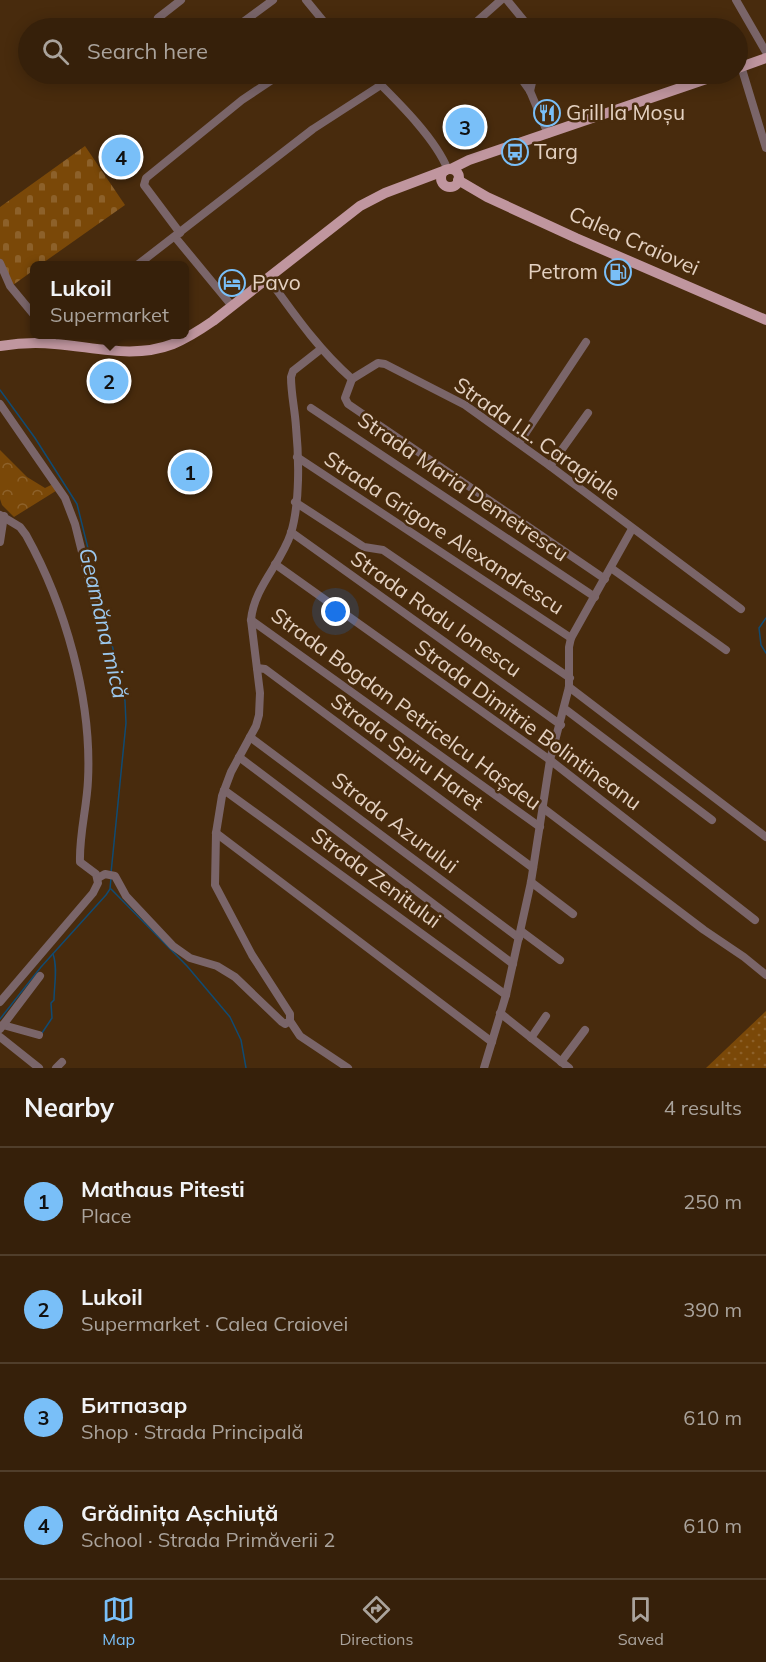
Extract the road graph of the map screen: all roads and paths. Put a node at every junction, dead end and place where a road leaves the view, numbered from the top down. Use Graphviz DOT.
graph roads {
  1 [pos="180,0"];
  2 [pos="273,0"];
  3 [pos="306,0"];
  4 [pos="501,0"];
  5 [pos="507,0"];
  6 [pos="736,0"];
  7 [pos="158,18"];
  8 [pos="249,18"];
  9 [pos="321,18"];
  10 [pos="479,18"];
  11 [pos="522,18"];
  12 [pos="746,18"];
  13 [pos="748,21"];
  14 [pos="766,52"];
  15 [pos="766,58"];
  16 [pos="748,64"];
  17 [pos="266,84"];
  18 [pos="525,84"];
  19 [pos="532,84"];
  20 [pos="692,84"];
  21 [pos="745,84"];
  22 [pos="381,85"];
  23 [pos="530,91"];
  24 [pos="548,134"];
  25 [pos="766,148"];
  26 [pos="451,177"];
  27 [pos="177,235"];
  28 [pos="143,261"];
  29 [pos="0,263"];
  30 [pos="268,278"];
  31 [pos="232,306"];
  32 [pos="30,310"];
  33 [pos="766,320"];
  34 [pos="189,337"];
  35 [pos="52,339"];
  36 [pos="184,339"];
  37 [pos="586,342"];
  38 [pos="0,346"];
  39 [pos="321,350"];
  40 [pos="352,379"];
  41 [pos="0,404"];
  42 [pos="311,408"];
  43 [pos="588,413"];
  44 [pos="519,443"];
  45 [pos="297,457"];
  46 [pos="550,466"];
  47 [pos="295,502"];
  48 [pos="2,515"];
  49 [pos="632,529"];
  50 [pos="291,532"];
  51 [pos="0,542"];
  52 [pos="275,564"];
  53 [pos="611,568"];
  54 [pos="605,579"];
  55 [pos="595,597"];
  56 [pos="96,608"];
  57 [pos="741,609"];
  58 [pos="251,620"];
  59 [pos="571,638"];
  60 [pos="726,650"];
  61 [pos="257,668"];
  62 [pos="570,683"];
  63 [pos="565,710"];
  64 [pos="561,725"];
  65 [pos="250,737"];
  66 [pos="239,757"];
  67 [pos="550,760"];
  68 [pos="224,790"];
  69 [pos="543,808"];
  70 [pos="712,820"];
  71 [pos="540,827"];
  72 [pos="216,833"];
  73 [pos="766,837"];
  74 [pos="533,868"];
  75 [pos="105,876"];
  76 [pos="531,882"];
  77 [pos="573,914"];
  78 [pos="755,920"];
  79 [pos="520,935"];
  80 [pos="560,960"];
  81 [pos="513,964"];
  82 [pos="766,975"];
  83 [pos="40,976"];
  84 [pos="506,995"];
  85 [pos="0,1002"];
  86 [pos="500,1013"];
  87 [pos="546,1016"];
  88 [pos="290,1021"];
  89 [pos="2,1027"];
  90 [pos="585,1030"];
  91 [pos="39,1035"];
  92 [pos="0,1037"];
  93 [pos="531,1038"];
  94 [pos="492,1042"];
  95 [pos="561,1062"];
  96 [pos="39,1068"];
  97 [pos="348,1068"];
  98 [pos="484,1068"];
  99 [pos="568,1068"];
  1 -- 7 [label="street"];
  2 -- 8 [label="street"];
  3 -- 9 [label="street"];
  4 -- 10 [label="street"];
  5 -- 11 [label="street"];
  6 -- 12 [label="street"];
  13 -- 14 [label="street"];
  15 -- 16 [label="main road"];
  17 -- 27 [label="street"];
  18 -- 23 [label="street"];
  19 -- 23 [label="street"];
  20 -- 24 [label="main road"];
  21 -- 25 [label="street"];
  22 -- 26 [label="street"];
  22 -- 27 [label="street"];
  23 -- 24 [label="street"];
  24 -- 26 [label="main road"];
  26 -- 30 [label="main road"];
  26 -- 33 [label="main road, Calea Craiovei"];
  27 -- 28 [label="street"];
  27 -- 31 [label="street"];
  29 -- 32 [label="street"];
  30 -- 31 [label="main road"];
  30 -- 39 [label="street"];
  31 -- 34 [label="main road"];
  35 -- 36 [label="main road"];
  35 -- 38 [label="main road"];
  37 -- 44 [label="street"];
  39 -- 40 [label="street"];
  39 -- 45 [label="street"];
  40 -- 44 [label="street, Strada I.L. Caragiale"];
  40 -- 54 [label="street"];
  41 -- 56 [label="street"];
  42 -- 55 [label="street, Strada Maria Demetrescu"];
  43 -- 46 [label="street"];
  44 -- 46 [label="street, Strada I.L. Caragiale"];
  45 -- 47 [label="street"];
  45 -- 59 [label="street, Strada Grigore Alexandrescu"];
  46 -- 49 [label="street, Strada I.L. Caragiale"];
  47 -- 50 [label="street"];
  47 -- 62 [label="street"];
  48 -- 51 [label="street"];
  48 -- 75 [label="street"];
  49 -- 53 [label="street"];
  49 -- 57 [label="street, Strada I.L. Caragiale"];
  50 -- 52 [label="street"];
  50 -- 64 [label="street, Strada Radu Ionescu"];
  52 -- 58 [label="street"];
  52 -- 67 [label="street, Strada Dimitrie Bolintineanu"];
  53 -- 54 [label="street"];
  53 -- 60 [label="street"];
  54 -- 55 [label="street"];
  55 -- 59 [label="street"];
  58 -- 61 [label="street"];
  58 -- 71 [label="street, Strada Bogdan Petricelcu Hașdeu"];
  59 -- 62 [label="street"];
  61 -- 65 [label="street"];
  61 -- 74 [label="street, Strada Spiru Haret"];
  62 -- 63 [label="street"];
  62 -- 73 [label="street"];
  63 -- 64 [label="street"];
  63 -- 70 [label="street"];
  64 -- 67 [label="street"];
  65 -- 66 [label="street"];
  65 -- 79 [label="street, Strada Azurului"];
  66 -- 68 [label="street"];
  66 -- 81 [label="street"];
  67 -- 69 [label="street"];
  67 -- 78 [label="street, Strada Dimitrie Bolintineanu"];
  68 -- 72 [label="street"];
  68 -- 84 [label="street, Strada Zenitului"];
  69 -- 71 [label="street"];
  69 -- 82 [label="street"];
  71 -- 74 [label="street"];
  72 -- 88 [label="street"];
  72 -- 94 [label="street"];
  74 -- 76 [label="street"];
  75 -- 85 [label="street"];
  75 -- 88 [label="street"];
  76 -- 77 [label="street"];
  76 -- 79 [label="street"];
  79 -- 80 [label="street, Strada Azurului"];
  79 -- 81 [label="street"];
  81 -- 84 [label="street"];
  83 -- 89 [label="street"];
  84 -- 86 [label="street"];
  86 -- 93 [label="street"];
  86 -- 94 [label="street"];
  87 -- 93 [label="street"];
  88 -- 97 [label="street"];
  89 -- 91 [label="street"];
  90 -- 95 [label="street"];
  92 -- 96 [label="street"];
  93 -- 95 [label="street"];
  94 -- 98 [label="street"];
  95 -- 99 [label="street"];
}
